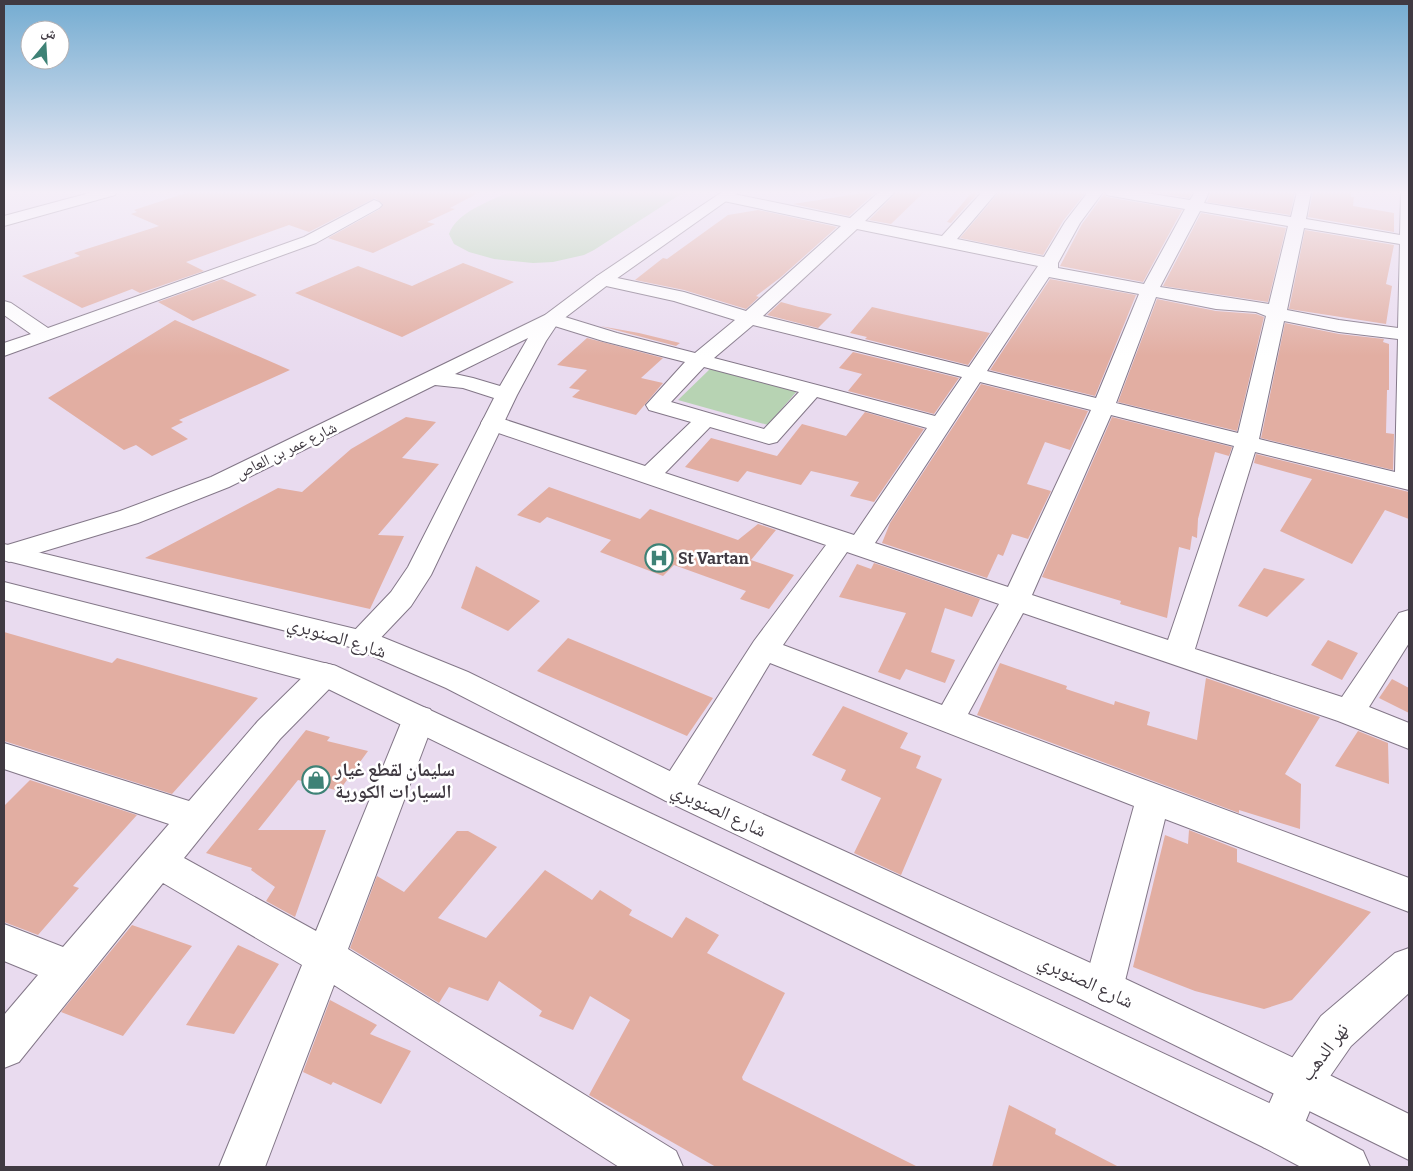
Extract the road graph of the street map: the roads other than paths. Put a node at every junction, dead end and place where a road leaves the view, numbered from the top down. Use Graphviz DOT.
graph roads {
  1 [pos="292,247"];
  2 [pos="652,247"];
  3 [pos="826,247"];
  4 [pos="969,247"];
  5 [pos="1059,247"];
  6 [pos="1173,247"];
  7 [pos="1290,247"];
  8 [pos="1408,247"];
  9 [pos="1049,263"];
  10 [pos="603,280"];
  11 [pos="1150,290"];
  12 [pos="4,308"];
  13 [pos="1275,313"];
  14 [pos="749,318"];
  15 [pos="552,319"];
  16 [pos="46,335"];
  17 [pos="1408,335"];
  18 [pos="4,350"];
  19 [pos="698,360"];
  20 [pos="976,374"];
  21 [pos="433,378"];
  22 [pos="813,389"];
  23 [pos="506,395"];
  24 [pos="1104,406"];
  25 [pos="706,419"];
  26 [pos="492,424"];
  27 [pos="941,425"];
  28 [pos="1247,442"];
  29 [pos="649,476"];
  30 [pos="1408,482"];
  31 [pos="850,544"];
  32 [pos="7,553"];
  33 [pos="7,595"];
  34 [pos="1016,600"];
  35 [pos="1409,620"];
  36 [pos="362,640"];
  37 [pos="764,649"];
  38 [pos="1178,654"];
  39 [pos="325,674"];
  40 [pos="1349,712"];
  41 [pos="419,718"];
  42 [pos="949,720"];
  43 [pos="1409,736"];
  44 [pos="4,756"];
  45 [pos="676,790"];
  46 [pos="1153,799"];
  47 [pos="196,818"];
  48 [pos="159,862"];
  49 [pos="1409,895"];
  50 [pos="4,942"];
  51 [pos="324,956"];
  52 [pos="1409,967"];
  53 [pos="70,969"];
  54 [pos="1103,989"];
  55 [pos="4,1047"];
  56 [pos="1300,1083"];
  57 [pos="1279,1131"];
  58 [pos="1409,1138"];
  59 [pos="242,1167"];
  60 [pos="660,1167"];
  61 [pos="1347,1167"];
  1 -- 16 [label="street"];
  2 -- 10 [label="street, شارع عمر بن العاص"];
  3 -- 14 [label="street"];
  4 -- 9 [label="street"];
  5 -- 9 [label="street"];
  6 -- 11 [label="street"];
  7 -- 13 [label="street"];
  8 -- 17 [label="street"];
  9 -- 11 [label="street"];
  9 -- 20 [label="street"];
  10 -- 14 [label="street"];
  10 -- 15 [label="street, شارع عمر بن العاص"];
  11 -- 13 [label="street"];
  11 -- 24 [label="street"];
  12 -- 16 [label="street"];
  13 -- 17 [label="street"];
  13 -- 28 [label="street"];
  14 -- 19 [label="street"];
  14 -- 20 [label="street"];
  15 -- 19 [label="street"];
  15 -- 21 [label="street, شارع عمر بن العاص"];
  15 -- 23 [label="street, شارع عمر بن العاص"];
  16 -- 18 [label="street"];
  17 -- 30 [label="street"];
  19 -- 22 [label="street"];
  19 -- 25 [label="street"];
  20 -- 24 [label="street"];
  20 -- 27 [label="street"];
  21 -- 23 [label="street"];
  21 -- 32 [label="street, شارع عمر بن العاص"];
  22 -- 25 [label="street"];
  22 -- 27 [label="street"];
  23 -- 26 [label="street, شارع عمر بن العاص"];
  24 -- 28 [label="street"];
  24 -- 34 [label="street"];
  25 -- 29 [label="street"];
  26 -- 29 [label="street"];
  26 -- 36 [label="street, شارع عمر بن العاص"];
  27 -- 31 [label="street"];
  28 -- 30 [label="street"];
  28 -- 38 [label="street"];
  29 -- 31 [label="street"];
  31 -- 34 [label="street"];
  31 -- 37 [label="street"];
  32 -- 36 [label="street, شارع الصنوبري"];
  33 -- 39 [label="street"];
  34 -- 38 [label="street"];
  34 -- 42 [label="street"];
  35 -- 40 [label="street"];
  36 -- 39 [label="street, شارع عمر بن العاص"];
  36 -- 45 [label="street, شارع الصنوبري"];
  37 -- 42 [label="street"];
  37 -- 45 [label="street"];
  38 -- 40 [label="street"];
  39 -- 41 [label="street"];
  39 -- 47 [label="street, شارع عمر بن العاص"];
  40 -- 43 [label="street"];
  41 -- 51 [label="street"];
  41 -- 57 [label="street"];
  42 -- 46 [label="street"];
  44 -- 47 [label="street"];
  45 -- 54 [label="street, شارع الصنوبري"];
  46 -- 49 [label="street"];
  46 -- 54 [label="street"];
  47 -- 48 [label="street, شارع عمر بن العاص"];
  48 -- 51 [label="street"];
  48 -- 53 [label="street, شارع عمر بن العاص"];
  50 -- 53 [label="street"];
  51 -- 59 [label="street"];
  51 -- 60 [label="street"];
  52 -- 56 [label="street, نهر الدهب"];
  53 -- 55 [label="street, شارع عمر بن العاص"];
  54 -- 56 [label="street, شارع الصنوبري"];
  56 -- 57 [label="street, نهر الدهب"];
  56 -- 58 [label="street, شارع الصنوبري"];
  57 -- 61 [label="street"];
}
